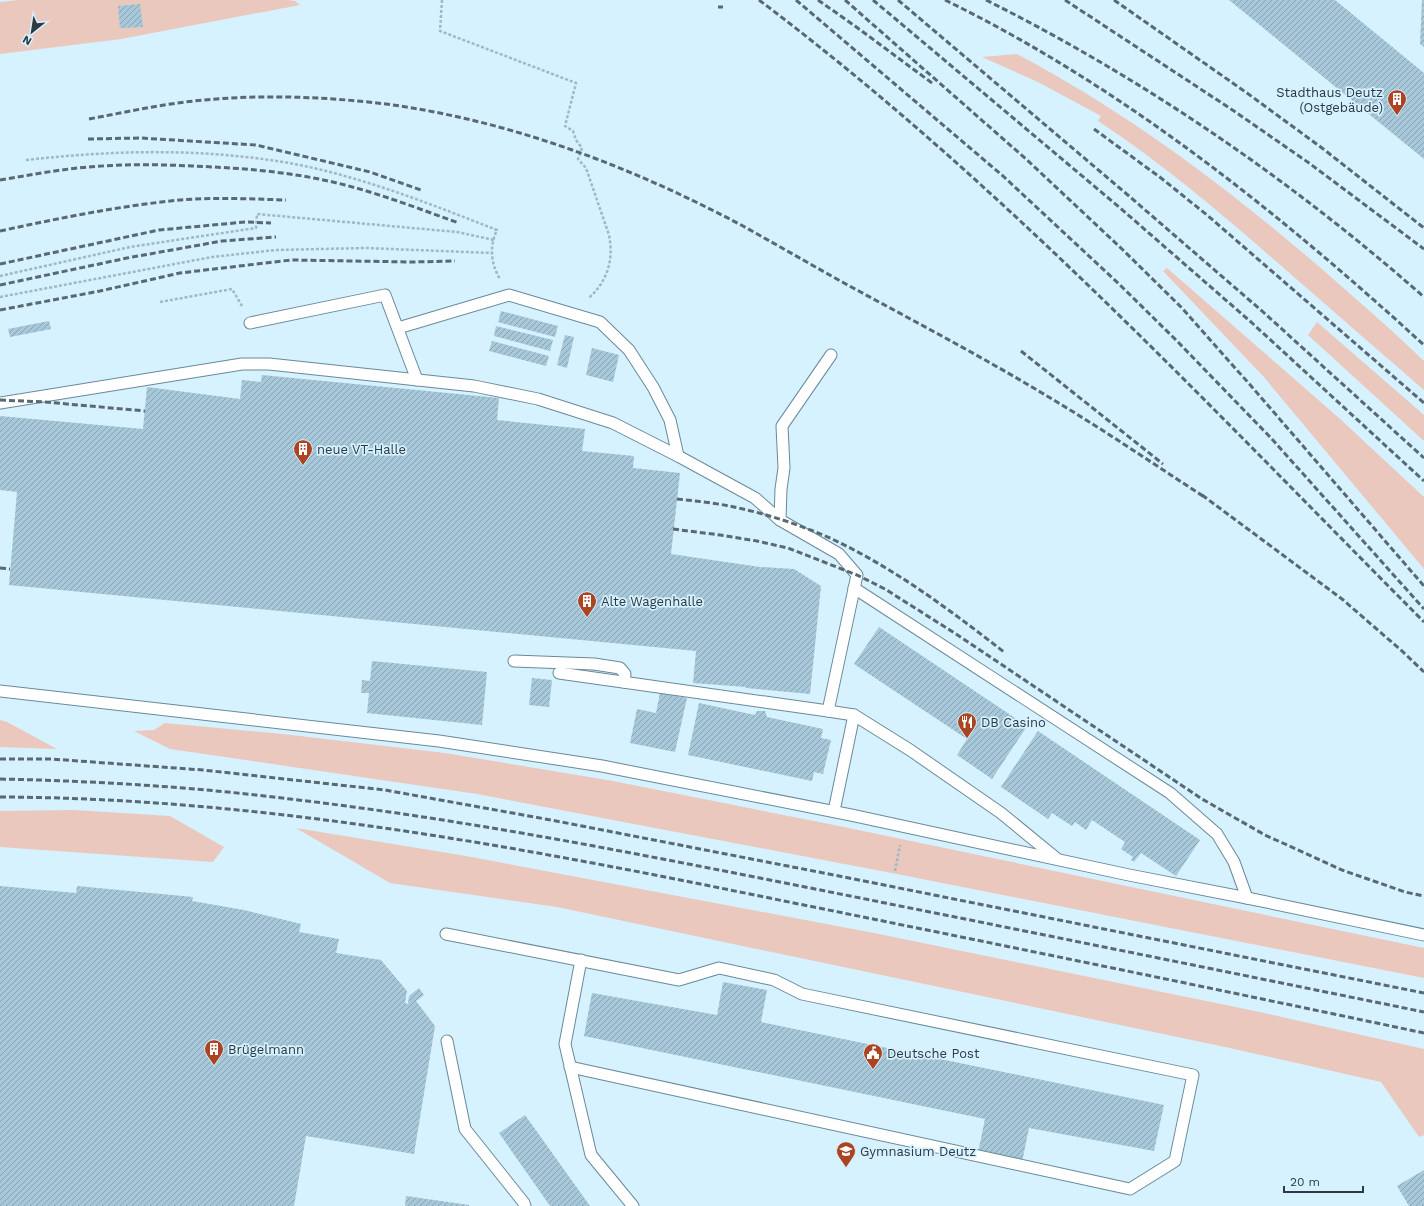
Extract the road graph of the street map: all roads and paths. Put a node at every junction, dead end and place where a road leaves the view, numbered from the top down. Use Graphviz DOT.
graph roads {
  1 [pos="442,0"];
  2 [pos="26,160"];
  3 [pos="494,240"];
  4 [pos="492,253"];
  5 [pos="0,276"];
  6 [pos="509,295"];
  7 [pos="0,297"];
  8 [pos="588,299"];
  9 [pos="160,302"];
  10 [pos="250,323"];
  11 [pos="398,328"];
  12 [pos="831,355"];
  13 [pos="417,380"];
  14 [pos="0,403"];
  15 [pos="678,456"];
  16 [pos="780,520"];
  17 [pos="854,588"];
  18 [pos="514,661"];
  19 [pos="559,673"];
  20 [pos="624,682"];
  21 [pos="2,688"];
  22 [pos="828,711"];
  23 [pos="854,715"];
  24 [pos="834,811"];
  25 [pos="901,843"];
  26 [pos="1057,859"];
  27 [pos="895,871"];
  28 [pos="1247,898"];
  29 [pos="446,934"];
  30 [pos="1424,935"];
  31 [pos="581,960"];
  32 [pos="447,1041"];
  33 [pos="570,1067"];
  34 [pos="525,1206"];
  35 [pos="633,1206"];
  1 -- 8 [label="path"];
  2 -- 3 [label="path"];
  3 -- 4 [label="path"];
  3 -- 5 [label="path"];
  4 -- 6 [label="path"];
  4 -- 7 [label="path"];
  6 -- 11 [label="lane"];
  6 -- 15 [label="lane"];
  9 -- 10 [label="path"];
  10 -- 11 [label="lane"];
  11 -- 13 [label="lane"];
  12 -- 16 [label="lane"];
  13 -- 14 [label="lane"];
  13 -- 15 [label="lane"];
  15 -- 16 [label="lane"];
  16 -- 17 [label="lane"];
  17 -- 22 [label="lane"];
  17 -- 28 [label="lane"];
  18 -- 20 [label="lane"];
  19 -- 20 [label="lane"];
  20 -- 22 [label="lane"];
  21 -- 24 [label="lane"];
  22 -- 23 [label="lane"];
  23 -- 24 [label="lane"];
  23 -- 26 [label="lane"];
  24 -- 26 [label="lane"];
  25 -- 27 [label="path"];
  26 -- 28 [label="lane"];
  28 -- 30 [label="lane"];
  29 -- 31 [label="lane"];
  31 -- 33 [label="lane"];
  31 -- 33 [label="lane"];
  32 -- 34 [label="lane"];
  33 -- 35 [label="lane"];
}
